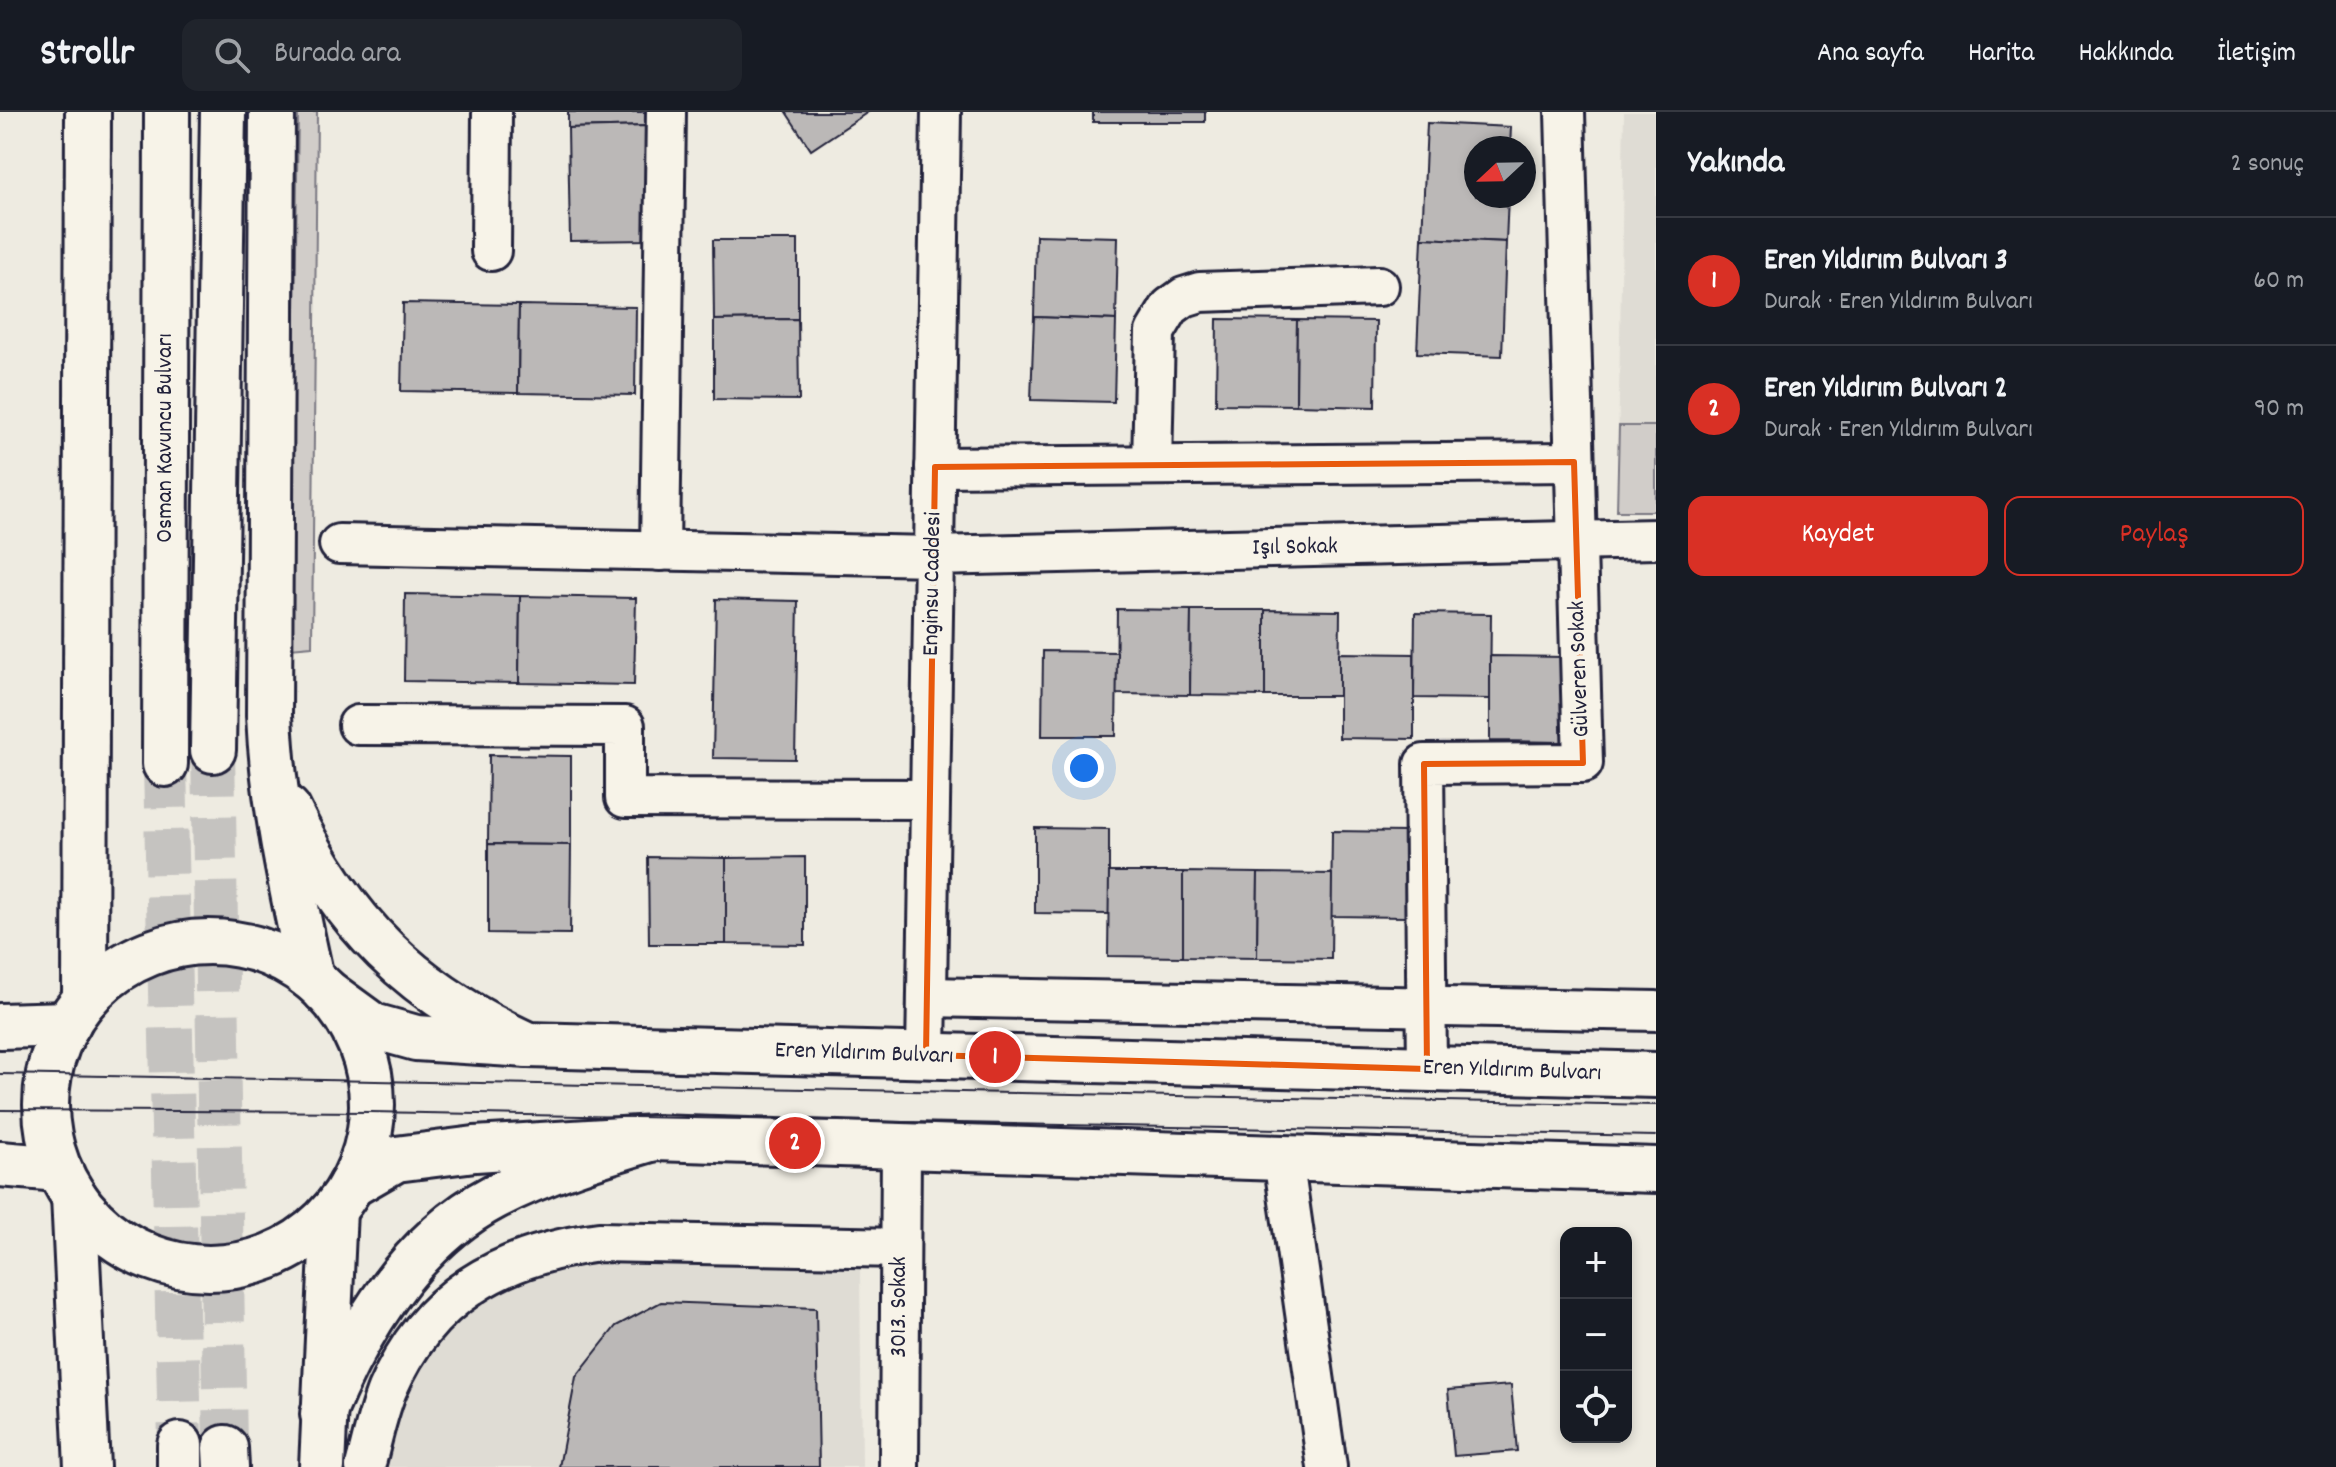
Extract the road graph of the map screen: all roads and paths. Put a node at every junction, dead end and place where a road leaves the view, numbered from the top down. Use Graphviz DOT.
graph roads {
  1 [pos="88,112"];
  2 [pos="167,112"];
  3 [pos="223,112"];
  4 [pos="272,112"];
  5 [pos="492,112"];
  6 [pos="666,112"];
  7 [pos="941,112"];
  8 [pos="1565,112"];
  9 [pos="491,251"];
  10 [pos="1379,286"];
  11 [pos="1574,462"];
  12 [pos="1152,465"];
  13 [pos="935,467"];
  14 [pos="1656,539"];
  15 [pos="1575,542"];
  16 [pos="339,544"];
  17 [pos="660,551"];
  18 [pos="934,556"];
  19 [pos="358,725"];
  20 [pos="213,750"];
  21 [pos="165,764"];
  22 [pos="272,773"];
  23 [pos="930,799"];
  24 [pos="318,984"];
  25 [pos="927,997"];
  26 [pos="1426,1007"];
  27 [pos="76,1011"];
  28 [pos="1656,1011"];
  29 [pos="0,1026"];
  30 [pos="528,1045"];
  31 [pos="926,1055"];
  32 [pos="1427,1069"];
  33 [pos="1656,1075"];
  34 [pos="654,1138"];
  35 [pos="901,1146"];
  36 [pos="1283,1158"];
  37 [pos="0,1164"];
  38 [pos="1656,1170"];
  39 [pos="67,1182"];
  40 [pos="342,1198"];
  41 [pos="900,1248"];
  42 [pos="323,1414"];
  43 [pos="87,1467"];
  44 [pos="322,1467"];
  45 [pos="365,1467"];
  46 [pos="899,1467"];
  47 [pos="1327,1467"];
  1 -- 27 [label="main road"];
  2 -- 21 [label="main road, Osman Kavuncu Bulvarı"];
  3 -- 20 [label="main road, Osman Kavuncu Bulvarı"];
  4 -- 22 [label="main road"];
  5 -- 9 [label="street"];
  6 -- 17 [label="street"];
  7 -- 13 [label="street, Enginsu Caddesi"];
  8 -- 11 [label="street, Gülveren Sokak"];
  10 -- 12 [label="street"];
  11 -- 12 [label="street"];
  11 -- 15 [label="street, Gülveren Sokak"];
  12 -- 13 [label="street"];
  13 -- 18 [label="street, Enginsu Caddesi"];
  14 -- 15 [label="street, Işıl Sokak"];
  15 -- 18 [label="street, Işıl Sokak"];
  15 -- 26 [label="street, Gülveren Sokak"];
  16 -- 17 [label="street, Işıl Sokak"];
  17 -- 18 [label="street, Işıl Sokak"];
  18 -- 23 [label="street, Enginsu Caddesi"];
  19 -- 23 [label="street"];
  22 -- 24 [label="main road"];
  22 -- 30 [label="main road"];
  23 -- 25 [label="street, Enginsu Caddesi"];
  24 -- 27 [label="main road, Eren Yıldırım Bulvarı"];
  24 -- 30 [label="main road, Eren Yıldırım Bulvarı"];
  24 -- 40 [label="main road"];
  25 -- 26 [label="street"];
  25 -- 31 [label="street, Enginsu Caddesi"];
  26 -- 28 [label="street"];
  26 -- 32 [label="street, Gülveren Sokak"];
  27 -- 29 [label="main road"];
  27 -- 39 [label="main road"];
  30 -- 31 [label="main road, Eren Yıldırım Bulvarı"];
  31 -- 32 [label="main road, Eren Yıldırım Bulvarı"];
  32 -- 33 [label="main road, Eren Yıldırım Bulvarı"];
  34 -- 35 [label="main road"];
  34 -- 40 [label="main road"];
  34 -- 42 [label="main road"];
  35 -- 36 [label="main road"];
  35 -- 41 [label="street, 3013. Sokak"];
  36 -- 38 [label="main road"];
  36 -- 47 [label="street"];
  37 -- 39 [label="main road"];
  39 -- 40 [label="main road"];
  39 -- 43 [label="main road"];
  40 -- 42 [label="main road"];
  41 -- 45 [label="street"];
  41 -- 46 [label="street, 3013. Sokak"];
  42 -- 44 [label="main road"];
}
